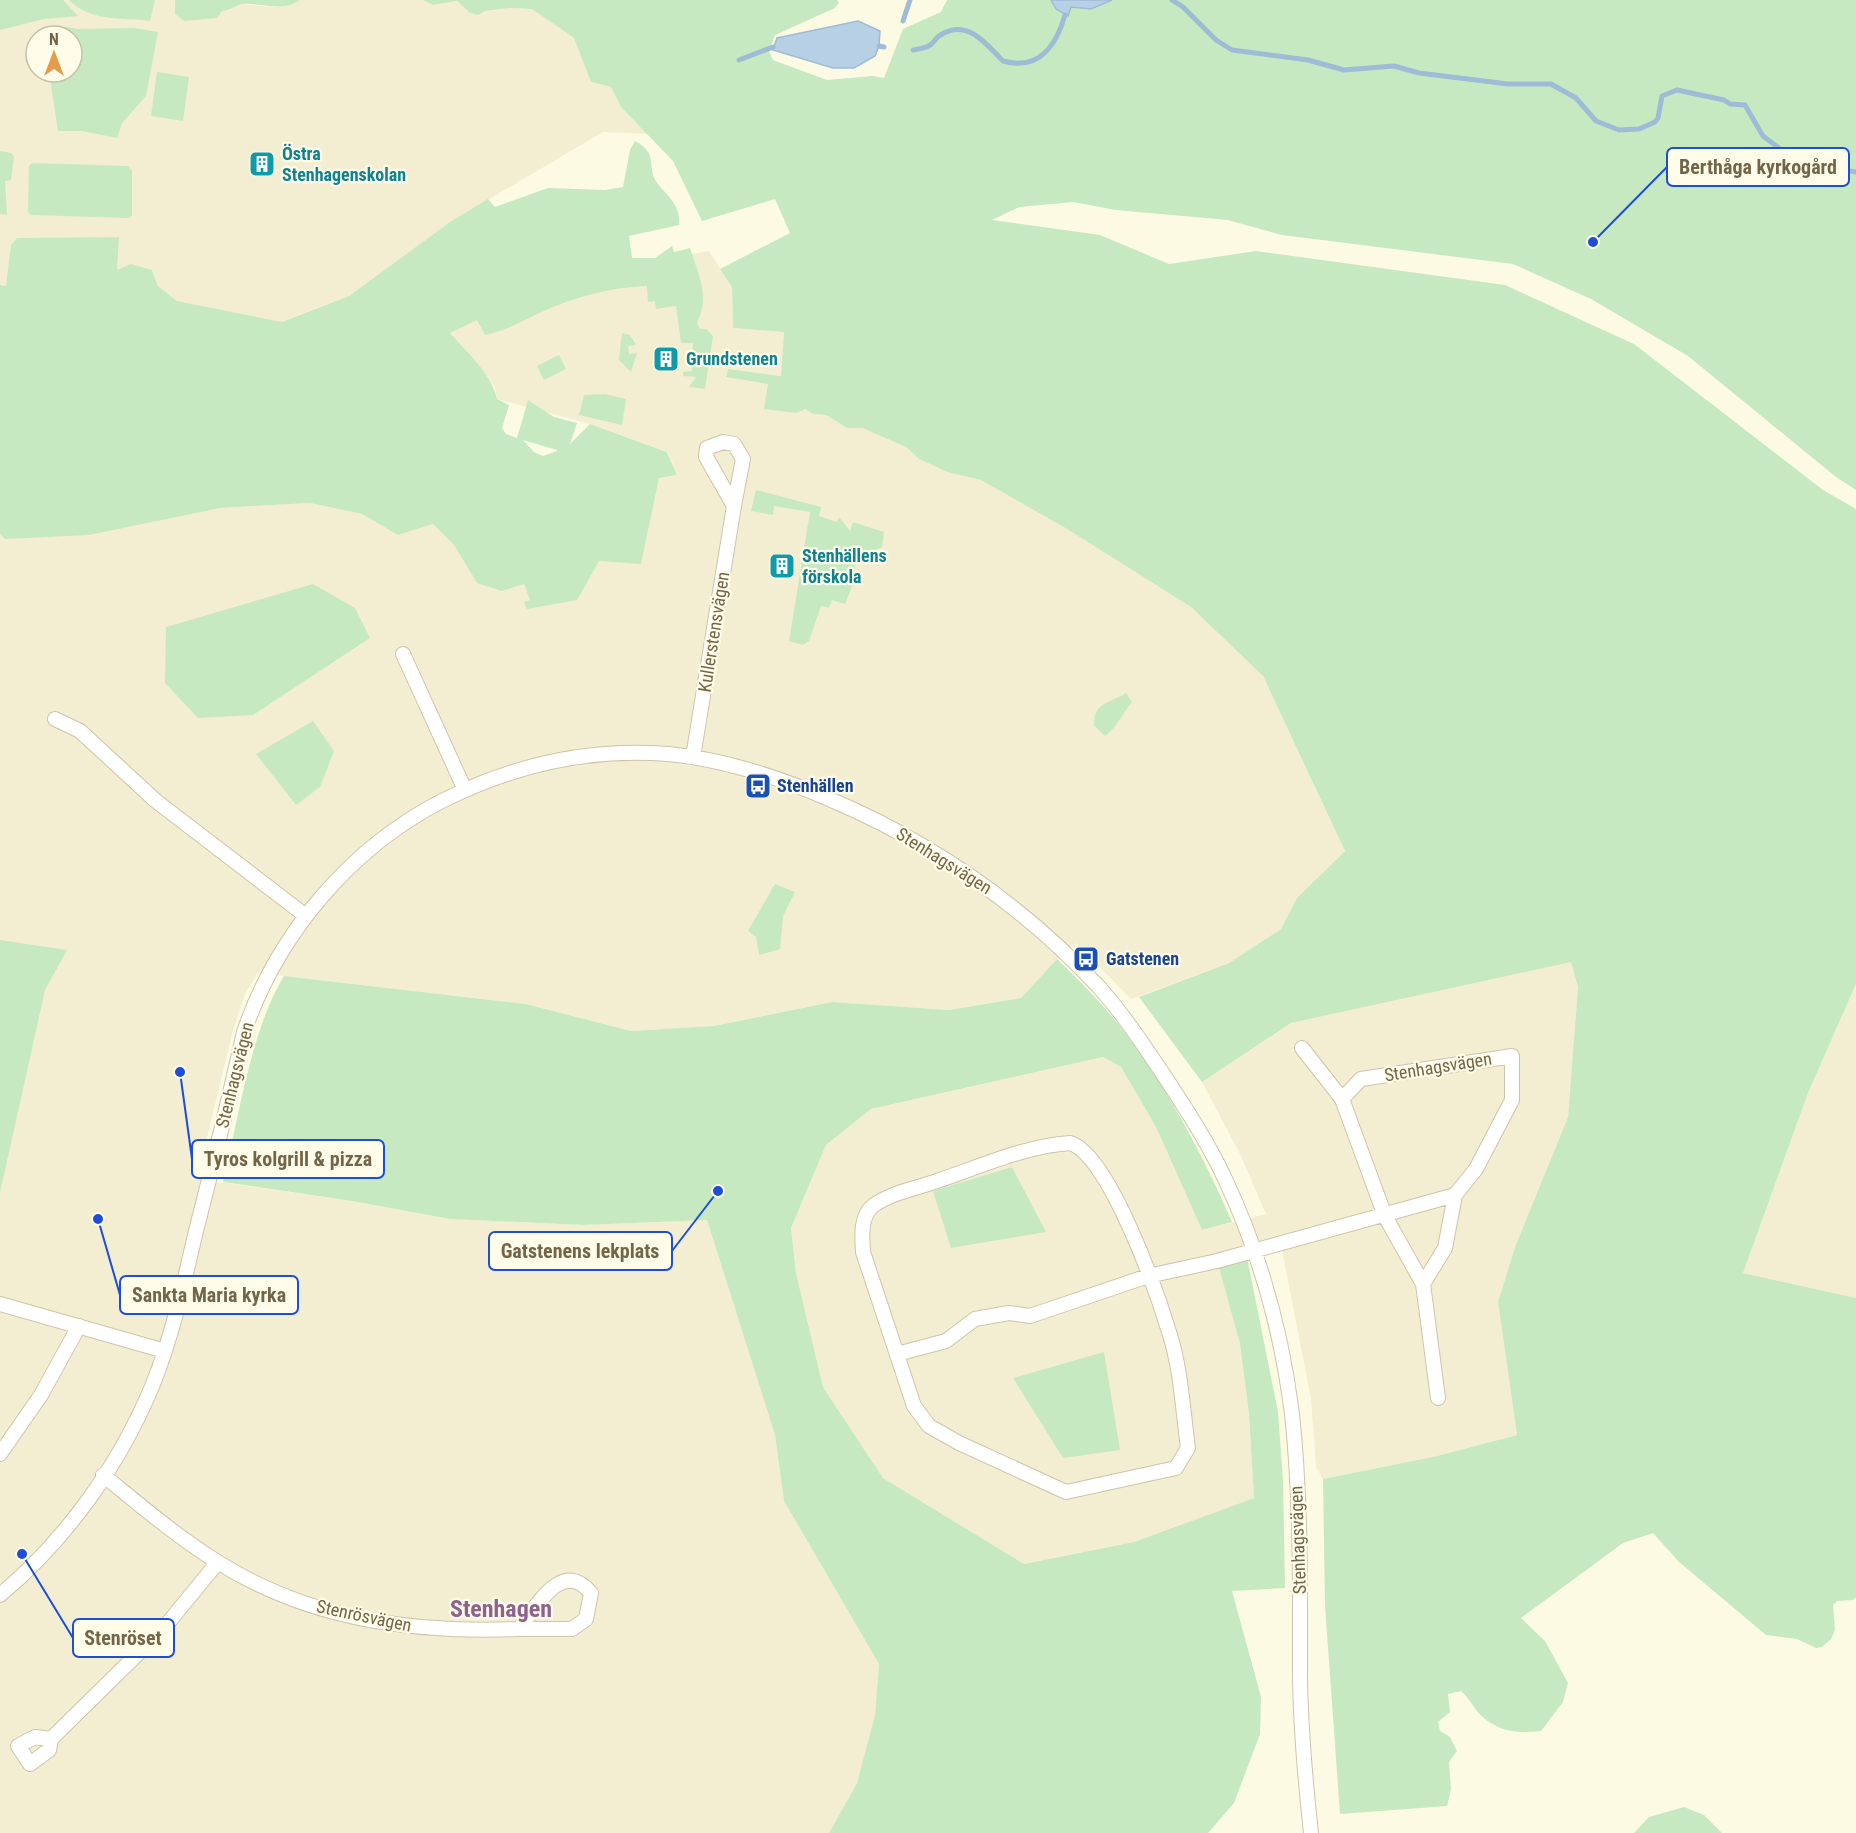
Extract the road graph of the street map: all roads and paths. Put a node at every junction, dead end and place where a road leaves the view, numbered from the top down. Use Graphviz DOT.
graph roads {
  1 [pos="734,506"];
  2 [pos="403,654"];
  3 [pos="55,718"];
  4 [pos="693,757"];
  5 [pos="465,790"];
  6 [pos="306,916"];
  7 [pos="1302,1048"];
  8 [pos="1342,1099"];
  9 [pos="1455,1195"];
  10 [pos="1385,1216"];
  11 [pos="1256,1250"];
  12 [pos="1148,1276"];
  13 [pos="1423,1284"];
  14 [pos="0,1304"];
  15 [pos="79,1326"];
  16 [pos="165,1351"];
  17 [pos="897,1354"];
  18 [pos="1438,1398"];
  19 [pos="0,1454"];
  20 [pos="103,1475"];
  21 [pos="218,1563"];
  22 [pos="2,1589"];
  23 [pos="519,1629"];
  24 [pos="51,1739"];
  25 [pos="1311,1833"];
  1 -- 4 [label="street, Kullerstensvägen"];
  2 -- 5 [label="street"];
  3 -- 6 [label="street"];
  4 -- 5 [label="street, Stenhagsvägen"];
  4 -- 11 [label="street, Stenhagsvägen"];
  5 -- 6 [label="street, Stenhagsvägen"];
  6 -- 16 [label="street, Stenhagsvägen"];
  7 -- 8 [label="street"];
  8 -- 9 [label="street, Stenhagsvägen"];
  8 -- 10 [label="street"];
  9 -- 10 [label="street"];
  9 -- 13 [label="street, Stenhagsvägen"];
  10 -- 11 [label="street"];
  10 -- 13 [label="street"];
  11 -- 12 [label="street"];
  11 -- 25 [label="street, Stenhagsvägen"];
  12 -- 17 [label="street"];
  12 -- 17 [label="street"];
  12 -- 17 [label="street"];
  13 -- 18 [label="street"];
  14 -- 15 [label="street"];
  15 -- 16 [label="street"];
  15 -- 19 [label="street"];
  16 -- 20 [label="street, Stenhagsvägen"];
  20 -- 21 [label="street, Stenrösvägen"];
  20 -- 22 [label="street, Stenhagsvägen"];
  21 -- 23 [label="street, Stenrösvägen"];
  21 -- 24 [label="street"];
  23 -- 23 [label="street, Stenrösvägen"];
}
